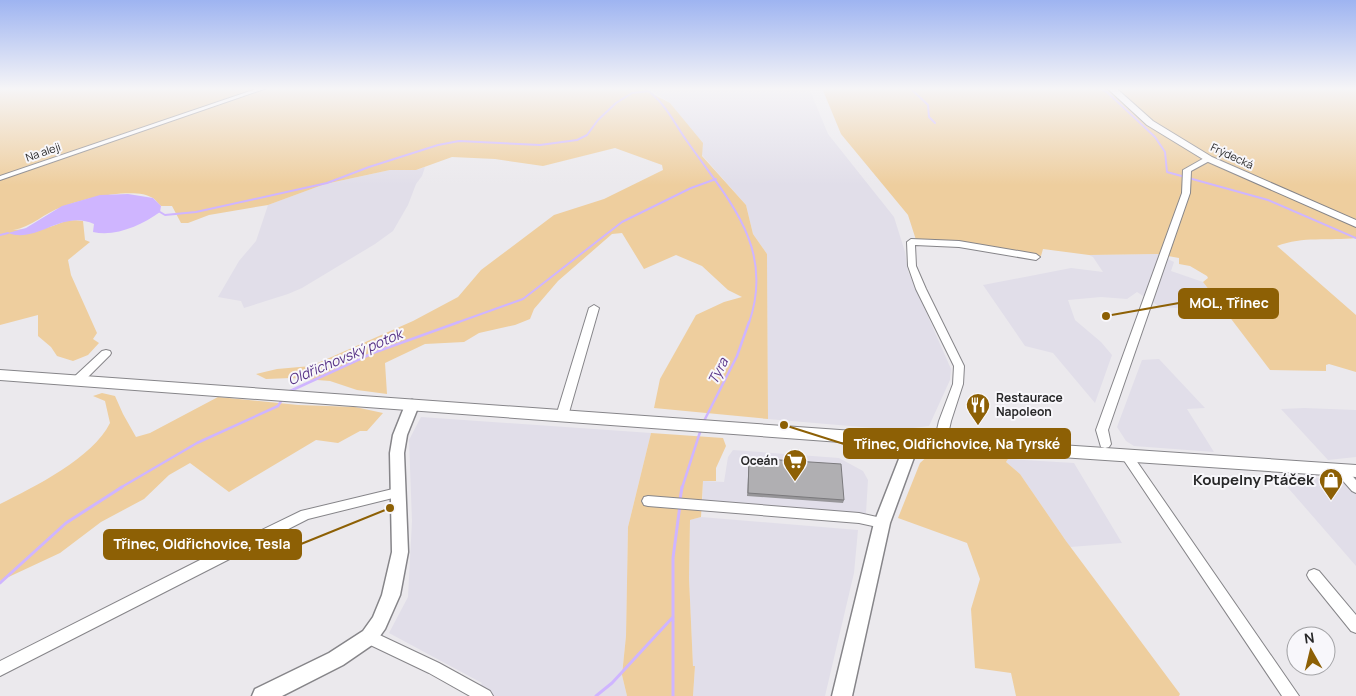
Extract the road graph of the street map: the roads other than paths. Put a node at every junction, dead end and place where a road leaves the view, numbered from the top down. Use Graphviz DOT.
graph roads {
  1 [pos="169,120"];
  2 [pos="1147,120"];
  3 [pos="1209,159"];
  4 [pos="0,178"];
  5 [pos="1356,224"];
  6 [pos="1036,257"];
  7 [pos="594,308"];
  8 [pos="106,353"];
  9 [pos="0,375"];
  10 [pos="78,380"];
  11 [pos="412,405"];
  12 [pos="562,416"];
  13 [pos="913,441"];
  14 [pos="940,443"];
  15 [pos="1105,444"];
  16 [pos="1127,456"];
  17 [pos="1348,471"];
  18 [pos="1356,488"];
  19 [pos="397,493"];
  20 [pos="648,501"];
  21 [pos="882,523"];
  22 [pos="1314,575"];
  23 [pos="1356,626"];
  24 [pos="369,637"];
  25 [pos="0,670"];
  26 [pos="262,696"];
  27 [pos="485,696"];
  28 [pos="842,696"];
  29 [pos="1290,696"];
  1 -- 4 [label="street, Na aleji"];
  2 -- 3 [label="main road, Frýdecká"];
  3 -- 5 [label="main road, Frýdecká"];
  3 -- 15 [label="street"];
  6 -- 14 [label="street"];
  7 -- 12 [label="street"];
  8 -- 10 [label="street"];
  9 -- 10 [label="main road"];
  10 -- 11 [label="main road"];
  11 -- 12 [label="main road"];
  11 -- 19 [label="street"];
  12 -- 13 [label="main road"];
  13 -- 14 [label="main road"];
  13 -- 21 [label="street"];
  14 -- 16 [label="main road"];
  16 -- 17 [label="main road"];
  16 -- 29 [label="street"];
  17 -- 18 [label="street"];
  19 -- 24 [label="street"];
  19 -- 25 [label="street"];
  20 -- 21 [label="street"];
  21 -- 28 [label="street"];
  22 -- 23 [label="street"];
  24 -- 26 [label="street"];
  24 -- 27 [label="street"];
}
